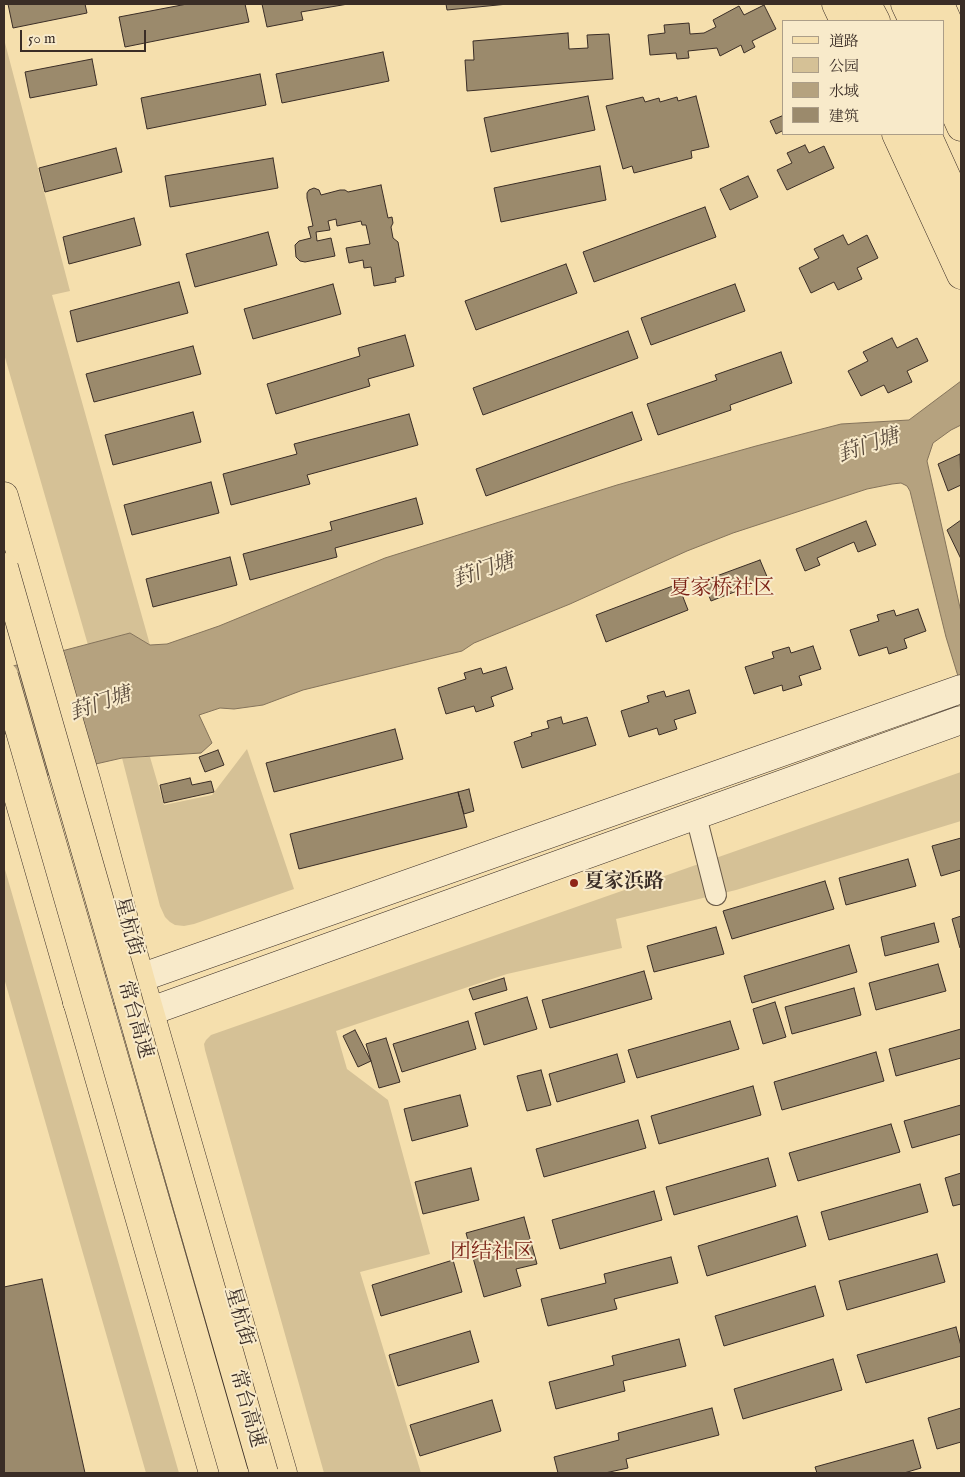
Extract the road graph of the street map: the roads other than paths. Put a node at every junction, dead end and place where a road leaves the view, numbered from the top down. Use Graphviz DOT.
graph roads {
  1 [pos="836,4"];
  2 [pos="852,4"];
  3 [pos="868,4"];
  4 [pos="905,4"];
  5 [pos="922,4"];
  6 [pos="940,4"];
  7 [pos="844,20"];
  8 [pos="860,20"];
  9 [pos="876,20"];
  10 [pos="913,20"];
  11 [pos="930,20"];
  12 [pos="961,51"];
  13 [pos="945,54"];
  14 [pos="945,91"];
  15 [pos="961,91"];
  16 [pos="961,128"];
  17 [pos="927,135"];
  18 [pos="903,138"];
  19 [pos="961,209"];
  20 [pos="961,242"];
  21 [pos="961,275"];
  22 [pos="4,496"];
  23 [pos="4,567"];
  24 [pos="4,676"];
  25 [pos="958,690"];
  26 [pos="961,720"];
  27 [pos="4,748"];
  28 [pos="696,816"];
  29 [pos="507,848"];
  30 [pos="519,879"];
  31 [pos="716,895"];
  32 [pos="140,978"];
  33 [pos="77,1002"];
  34 [pos="151,1012"];
  35 [pos="87,1034"];
  36 [pos="213,1473"];
  37 [pos="234,1473"];
  38 [pos="264,1473"];
  39 [pos="284,1473"];
  1 -- 7 [label="main road"];
  2 -- 8 [label="main road"];
  3 -- 9 [label="main road"];
  4 -- 10 [label="main road"];
  5 -- 11 [label="main road"];
  6 -- 12 [label="main road"];
  13 -- 15 [label="main road"];
  14 -- 16 [label="main road"];
  17 -- 19 [label="main road"];
  18 -- 20 [label="main road"];
  18 -- 21 [label="main road"];
  22 -- 32 [label="main road, 星杭街"];
  23 -- 38 [label="main road, 常台高速, bridge"];
  24 -- 37 [label="main road, 常台高速, bridge"];
  25 -- 29 [label="main road"];
  26 -- 28 [label="main road"];
  27 -- 33 [label="main road"];
  28 -- 30 [label="main road"];
  28 -- 31 [label="street"];
  29 -- 30 [label="main road"];
  29 -- 32 [label="main road"];
  30 -- 34 [label="main road"];
  32 -- 33 [label="main road"];
  32 -- 34 [label="main road, 星杭街"];
  33 -- 35 [label="main road"];
  34 -- 35 [label="main road"];
  34 -- 39 [label="main road, 星杭街"];
  35 -- 36 [label="main road"];
}
